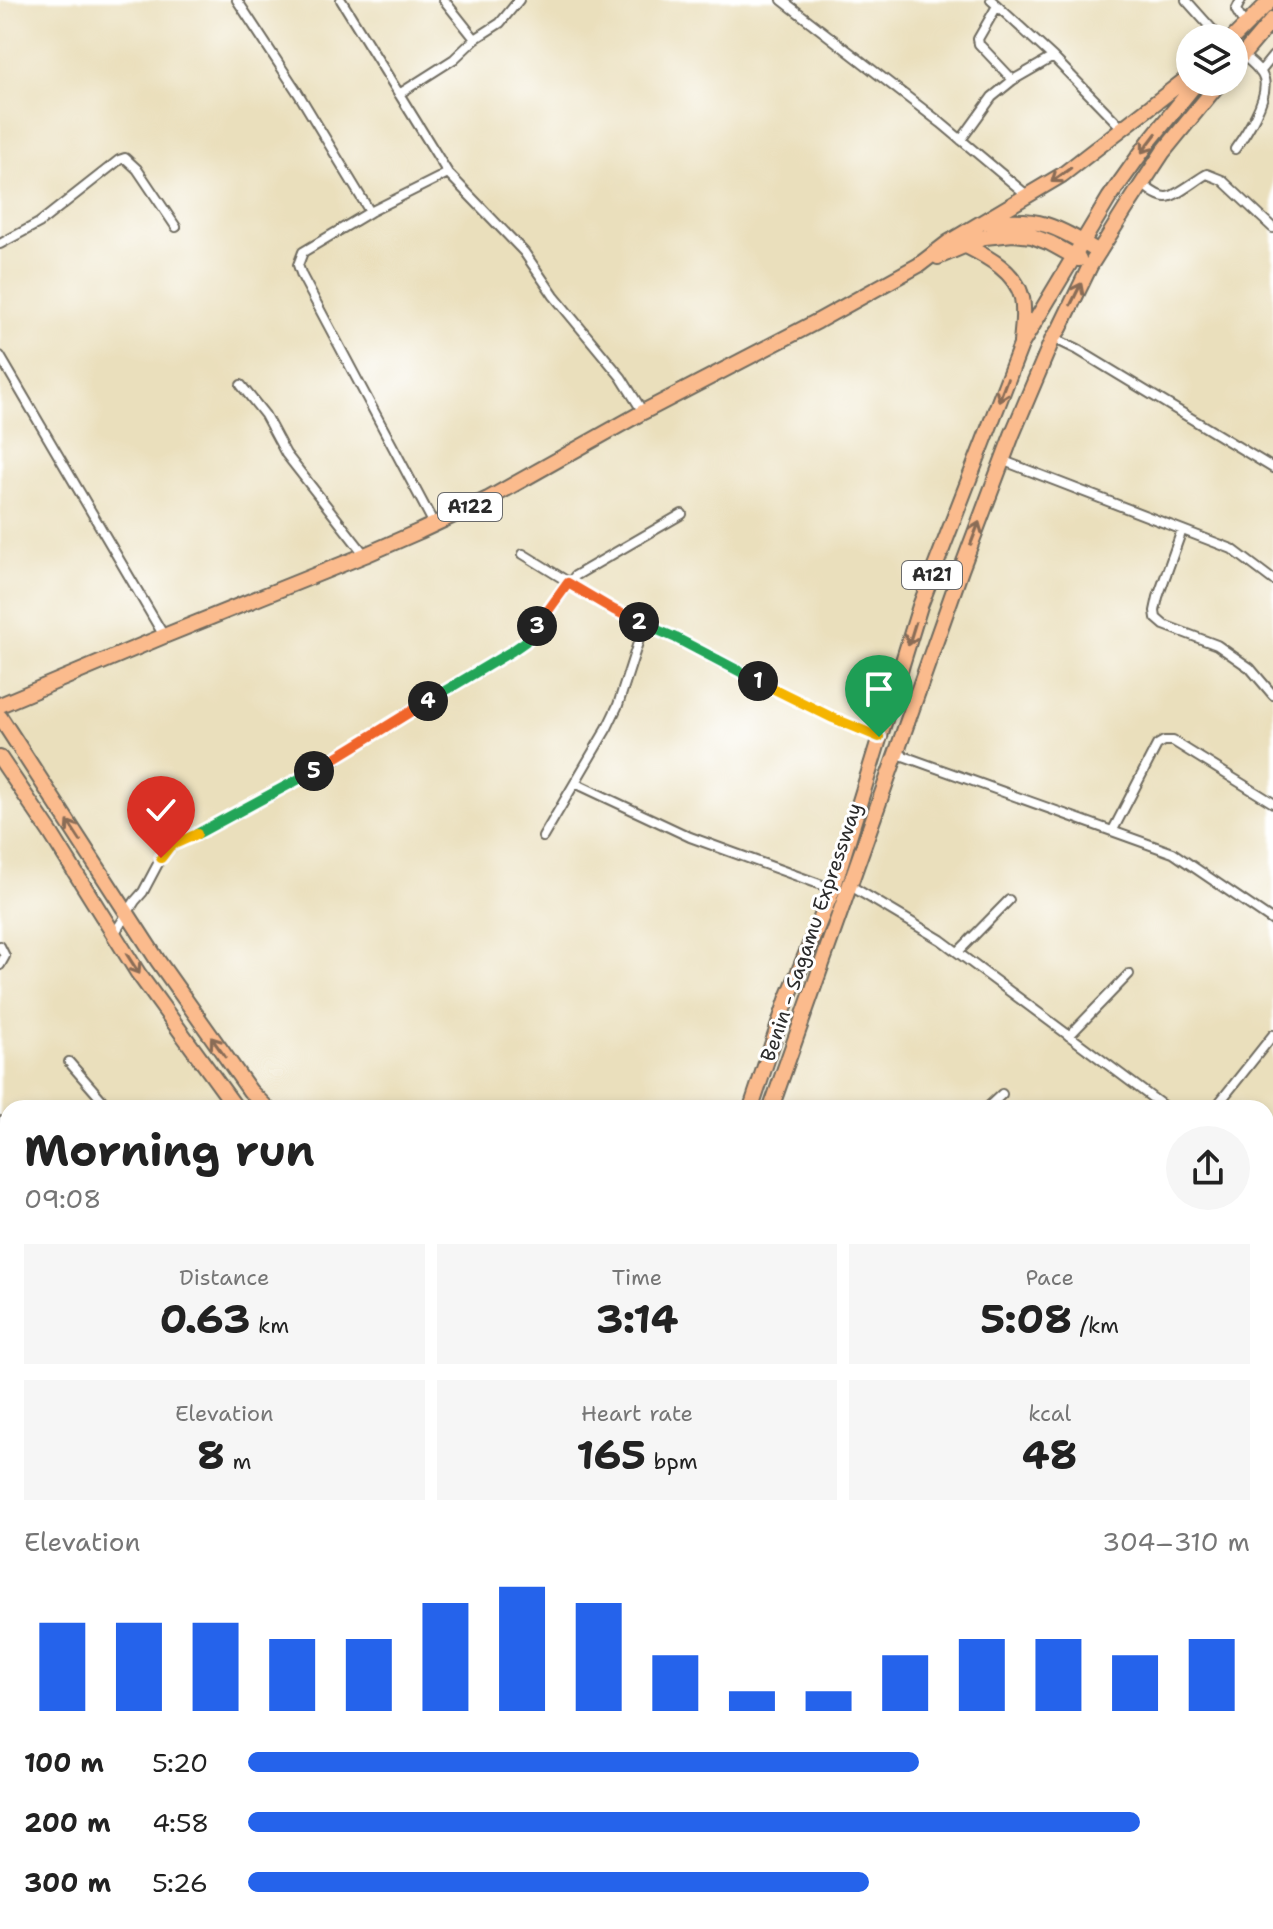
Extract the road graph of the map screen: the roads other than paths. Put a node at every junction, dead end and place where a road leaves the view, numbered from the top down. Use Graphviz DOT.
graph roads {
  1 [pos="237,0"];
  2 [pos="341,0"];
  3 [pos="444,0"];
  4 [pos="519,0"];
  5 [pos="782,0"];
  6 [pos="1186,0"];
  7 [pos="1241,0"];
  8 [pos="1271,0"];
  9 [pos="994,3"];
  10 [pos="1273,19"];
  11 [pos="1207,24"];
  12 [pos="1244,24"];
  13 [pos="1246,24"];
  14 [pos="475,39"];
  15 [pos="1248,48"];
  16 [pos="1273,56"];
  17 [pos="1053,57"];
  18 [pos="1248,65"];
  19 [pos="1260,72"];
  20 [pos="1013,80"];
  21 [pos="1176,87"];
  22 [pos="399,94"];
  23 [pos="1186,96"];
  24 [pos="1209,96"];
  25 [pos="1122,128"];
  26 [pos="961,140"];
  27 [pos="1235,149"];
  28 [pos="448,173"];
  29 [pos="1142,184"];
  30 [pos="1028,197"];
  31 [pos="370,212"];
  32 [pos="981,225"];
  33 [pos="176,227"];
  34 [pos="1273,228"];
  35 [pos="1081,241"];
  36 [pos="0,244"];
  37 [pos="966,246"];
  38 [pos="1099,252"];
  39 [pos="1073,256"];
  40 [pos="919,265"];
  41 [pos="1090,266"];
  42 [pos="1053,338"];
  43 [pos="1021,345"];
  44 [pos="0,356"];
  45 [pos="241,385"];
  46 [pos="643,412"];
  47 [pos="1004,461"];
  48 [pos="1273,468"];
  49 [pos="682,514"];
  50 [pos="434,524"];
  51 [pos="1182,530"];
  52 [pos="523,554"];
  53 [pos="365,555"];
  54 [pos="1273,580"];
  55 [pos="568,583"];
  56 [pos="644,624"];
  57 [pos="164,636"];
  58 [pos="1273,695"];
  59 [pos="0,705"];
  60 [pos="4,724"];
  61 [pos="879,737"];
  62 [pos="895,753"];
  63 [pos="0,758"];
  64 [pos="575,783"];
  65 [pos="1273,803"];
  66 [pos="1113,830"];
  67 [pos="543,837"];
  68 [pos="848,885"];
  69 [pos="833,889"];
  70 [pos="1009,900"];
  71 [pos="127,913"];
  72 [pos="1273,921"];
  73 [pos="114,934"];
  74 [pos="0,946"];
  75 [pos="958,952"];
  76 [pos="0,965"];
  77 [pos="1129,974"];
  78 [pos="1273,1035"];
  79 [pos="1069,1036"];
  80 [pos="69,1062"];
  81 [pos="1002,1094"];
  82 [pos="102,1100"];
  83 [pos="230,1100"];
  84 [pos="259,1100"];
  85 [pos="754,1100"];
  86 [pos="774,1100"];
  87 [pos="996,1100"];
  88 [pos="1155,1100"];
  89 [pos="1221,1100"];
  1 -- 31 [label="street"];
  2 -- 22 [label="street"];
  3 -- 14 [label="street"];
  4 -- 14 [label="street"];
  5 -- 26 [label="street"];
  6 -- 11 [label="street"];
  7 -- 12 [label="street"];
  8 -- 13 [label="highway"];
  9 -- 17 [label="street"];
  9 -- 20 [label="street"];
  10 -- 15 [label="highway"];
  14 -- 22 [label="street"];
  16 -- 19 [label="street"];
  17 -- 20 [label="street"];
  17 -- 25 [label="street"];
  18 -- 19 [label="street"];
  19 -- 27 [label="street"];
  20 -- 26 [label="street"];
  21 -- 25 [label="highway"];
  22 -- 28 [label="street"];
  23 -- 35 [label="highway, A121, one-way"];
  24 -- 29 [label="highway, Benin - Sagamu Expressway / A121"];
  25 -- 30 [label="highway, one-way"];
  26 -- 30 [label="street"];
  28 -- 31 [label="street"];
  28 -- 46 [label="street"];
  29 -- 34 [label="street"];
  29 -- 38 [label="highway, Benin - Sagamu Expressway / A121"];
  30 -- 32 [label="highway"];
  31 -- 50 [label="street"];
  32 -- 35 [label="highway, A122"];
  32 -- 40 [label="highway, A122"];
  33 -- 36 [label="street"];
  35 -- 38 [label="highway, A122"];
  35 -- 39 [label="highway, A121"];
  37 -- 39 [label="highway, A122"];
  37 -- 40 [label="highway, A122"];
  37 -- 43 [label="highway"];
  38 -- 41 [label="highway, Benin - Sagamu Expressway / A121"];
  39 -- 41 [label="highway, A122"];
  39 -- 43 [label="highway, A121"];
  40 -- 46 [label="highway, A122"];
  42 -- 41 [label="highway, Benin - Sagamu Expressway / A121, one-way"];
  42 -- 47 [label="highway, Benin - Sagamu Expressway / A121"];
  42 -- 48 [label="street"];
  43 -- 61 [label="highway, A121, one-way"];
  44 -- 57 [label="street"];
  45 -- 53 [label="street"];
  46 -- 50 [label="highway, A122"];
  47 -- 51 [label="street"];
  62 -- 47 [label="highway, Benin - Sagamu Expressway / A121, one-way"];
  49 -- 55 [label="street"];
  50 -- 53 [label="highway, A122"];
  51 -- 54 [label="street"];
  51 -- 58 [label="street"];
  52 -- 55 [label="street"];
  53 -- 57 [label="highway, A122"];
  55 -- 56 [label="street"];
  55 -- 71 [label="street"];
  56 -- 61 [label="street"];
  56 -- 64 [label="street"];
  57 -- 59 [label="highway, A122"];
  71 -- 60 [label="highway, one-way"];
  61 -- 69 [label="highway, A121"];
  62 -- 66 [label="street"];
  62 -- 68 [label="highway, Benin - Sagamu Expressway / A121"];
  63 -- 73 [label="highway"];
  64 -- 67 [label="street"];
  64 -- 69 [label="street"];
  65 -- 66 [label="street"];
  66 -- 72 [label="street"];
  68 -- 75 [label="street"];
  68 -- 86 [label="highway, Benin - Sagamu Expressway / A121"];
  69 -- 85 [label="highway, A121"];
  70 -- 75 [label="street"];
  71 -- 73 [label="street"];
  84 -- 71 [label="highway, one-way"];
  73 -- 83 [label="highway, one-way"];
  74 -- 76 [label="street"];
  75 -- 79 [label="street"];
  77 -- 79 [label="street"];
  78 -- 89 [label="street"];
  79 -- 88 [label="street"];
  80 -- 82 [label="street"];
  81 -- 87 [label="street"];
}
